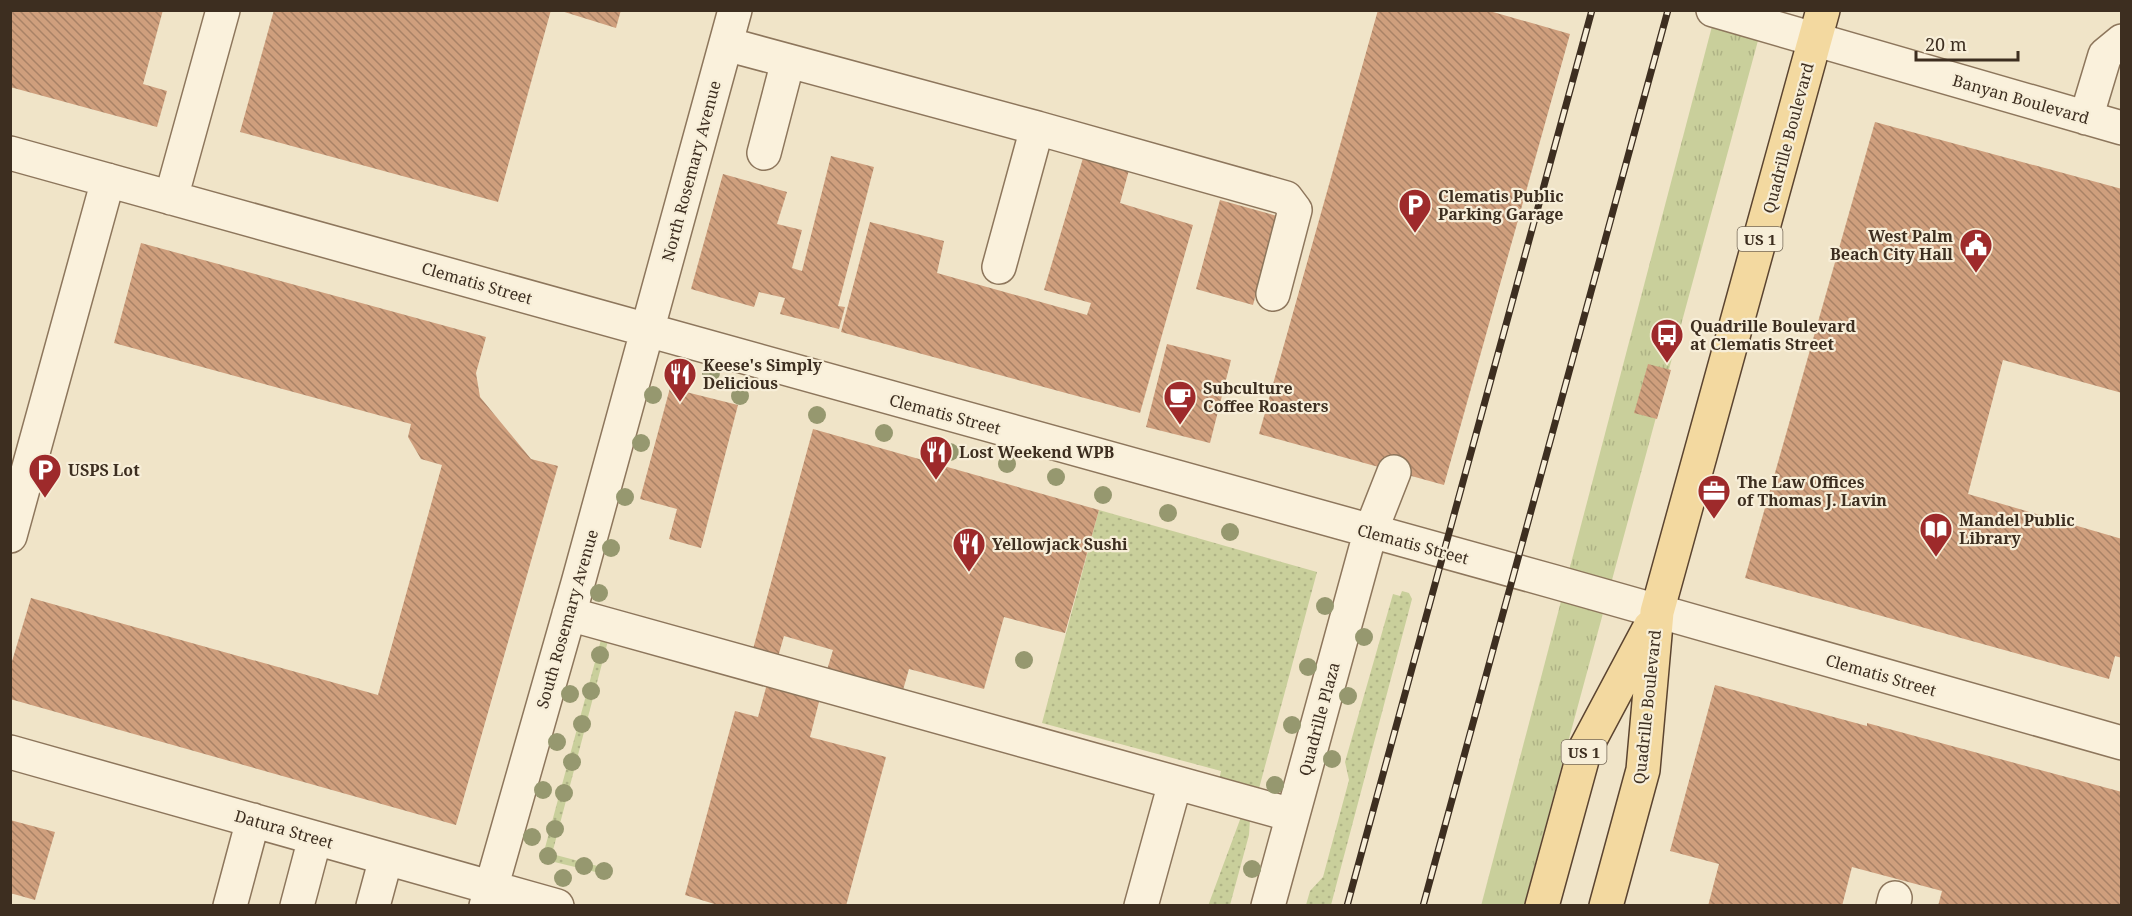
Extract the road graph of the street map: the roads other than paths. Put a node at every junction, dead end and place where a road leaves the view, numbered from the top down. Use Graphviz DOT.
graph roads {
  1 [pos="223,10"];
  2 [pos="735,10"];
  3 [pos="1713,10"];
  4 [pos="1819,25"];
  5 [pos="2121,41"];
  6 [pos="726,44"];
  7 [pos="788,61"];
  8 [pos="2086,118"];
  9 [pos="1037,128"];
  10 [pos="2121,128"];
  11 [pos="10,153"];
  12 [pos="764,153"];
  13 [pos="108,180"];
  14 [pos="171,198"];
  15 [pos="999,267"];
  16 [pos="1273,294"];
  17 [pos="647,331"];
  18 [pos="1394,472"];
  19 [pos="1370,532"];
  20 [pos="10,537"];
  21 [pos="1658,612"];
  22 [pos="569,614"];
  23 [pos="2121,743"];
  24 [pos="10,752"];
  25 [pos="1175,783"];
  26 [pos="1292,815"];
  27 [pos="253,820"];
  28 [pos="315,838"];
  29 [pos="386,858"];
  30 [pos="488,896"];
  31 [pos="230,906"];
  32 [pos="297,906"];
  33 [pos="374,906"];
  34 [pos="557,906"];
  35 [pos="1141,906"];
  36 [pos="1268,906"];
  37 [pos="1542,906"];
  38 [pos="1606,906"];
  1 -- 14 [label="street"];
  2 -- 6 [label="street, North Rosemary Avenue"];
  3 -- 4 [label="street, Banyan Boulevard"];
  4 -- 8 [label="street, Banyan Boulevard"];
  4 -- 21 [label="main road, Quadrille Boulevard / US 1"];
  5 -- 8 [label="street"];
  6 -- 7 [label="street"];
  6 -- 17 [label="street, North Rosemary Avenue"];
  7 -- 9 [label="street"];
  7 -- 12 [label="street"];
  8 -- 10 [label="street, Banyan Boulevard"];
  9 -- 15 [label="street"];
  9 -- 16 [label="street"];
  11 -- 13 [label="street, Clematis Street"];
  13 -- 14 [label="street, Clematis Street"];
  13 -- 20 [label="street"];
  14 -- 17 [label="street, Clematis Street"];
  17 -- 19 [label="street, Clematis Street"];
  17 -- 22 [label="street, South Rosemary Avenue"];
  18 -- 19 [label="street, Quadrille Plaza"];
  19 -- 21 [label="street, Clematis Street"];
  19 -- 26 [label="street, Quadrille Plaza"];
  21 -- 23 [label="street, Clematis Street"];
  21 -- 37 [label="main road, Quadrille Boulevard / US 1"];
  21 -- 38 [label="main road, Quadrille Boulevard / US 1"];
  22 -- 25 [label="street"];
  22 -- 30 [label="street, South Rosemary Avenue"];
  24 -- 27 [label="street, Datura Street"];
  25 -- 26 [label="street"];
  25 -- 35 [label="street"];
  26 -- 36 [label="street, Quadrille Plaza"];
  27 -- 28 [label="street, Datura Street"];
  27 -- 31 [label="street"];
  28 -- 29 [label="street, Datura Street"];
  28 -- 32 [label="street"];
  29 -- 30 [label="street, Datura Street"];
  29 -- 33 [label="street"];
  30 -- 34 [label="street, Datura Street"];
}
